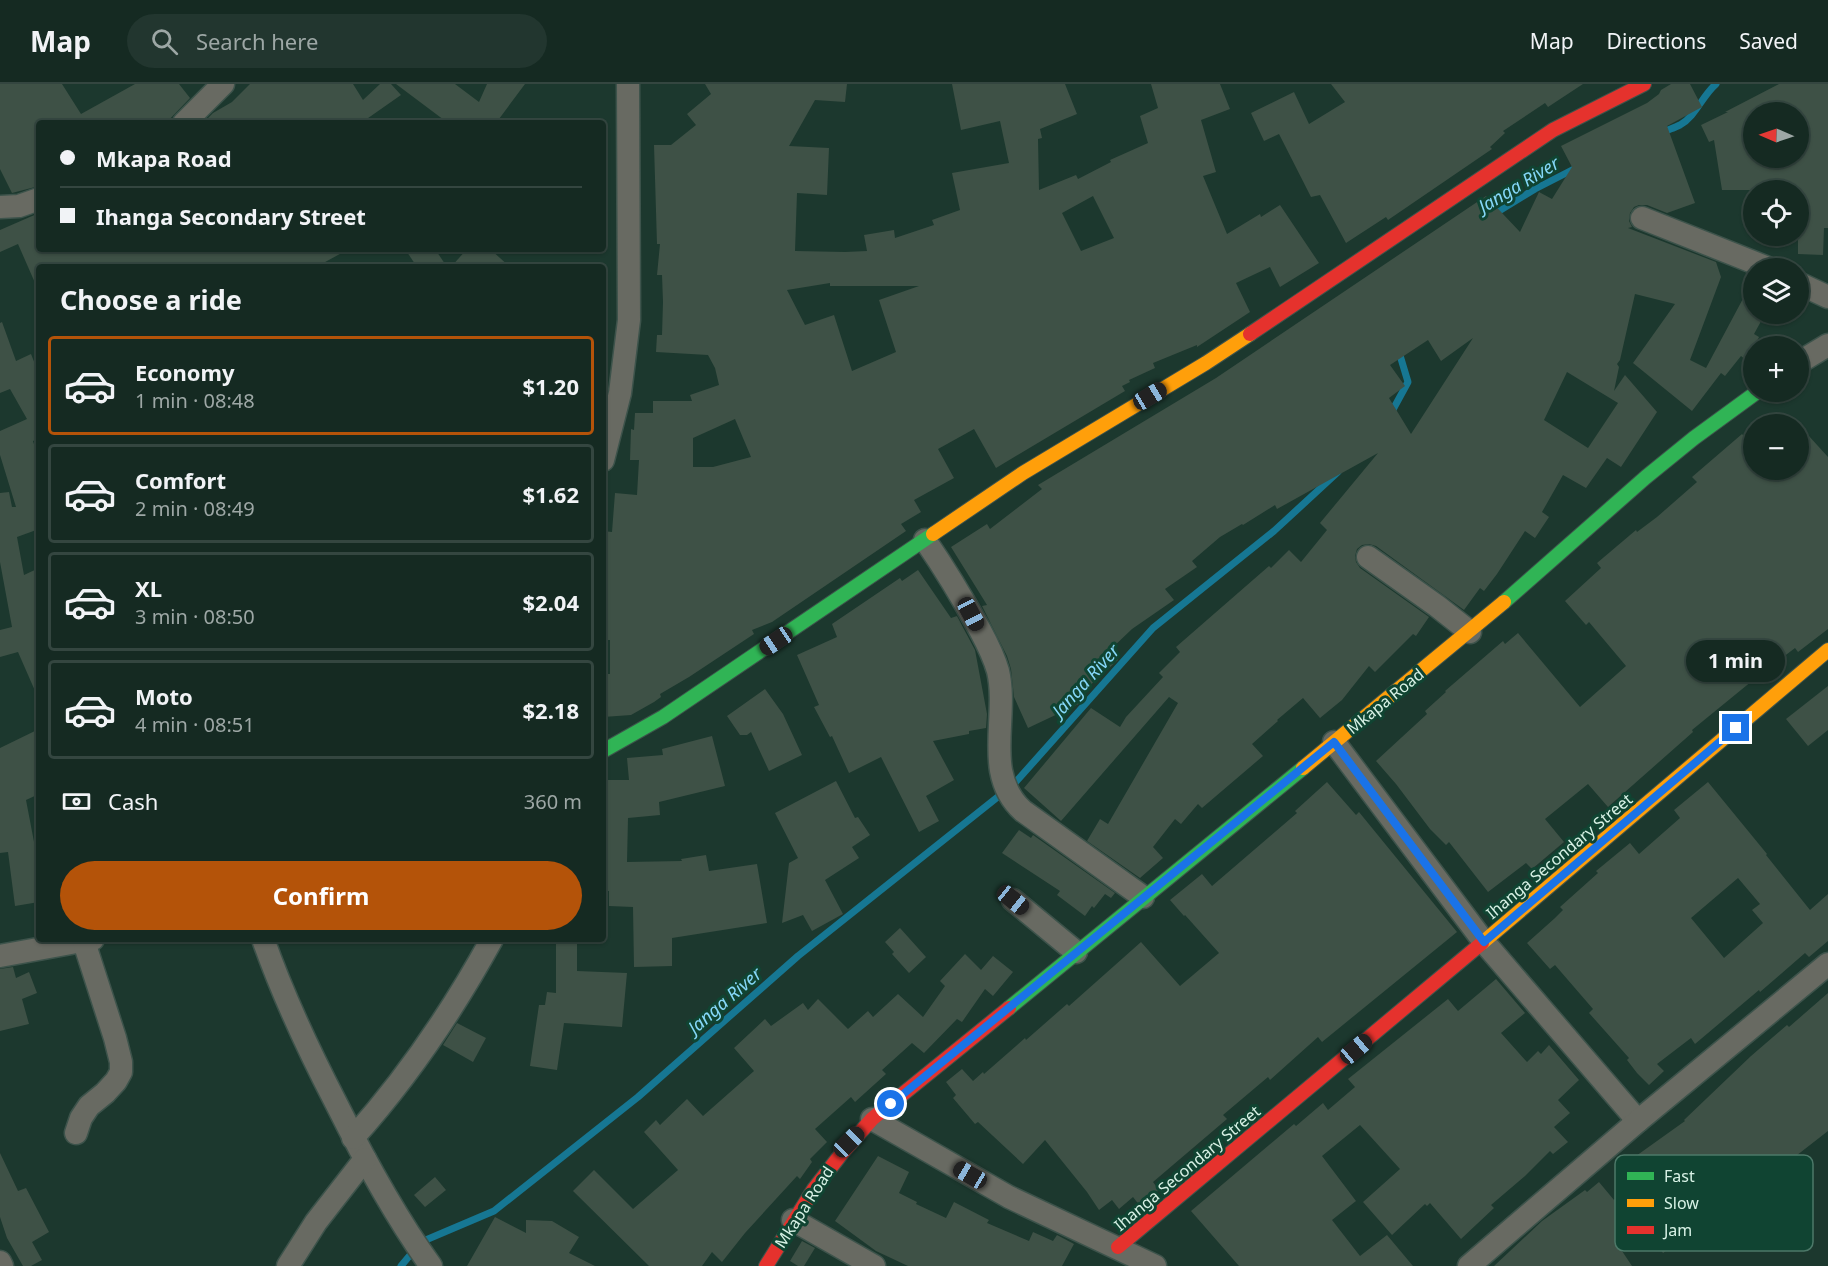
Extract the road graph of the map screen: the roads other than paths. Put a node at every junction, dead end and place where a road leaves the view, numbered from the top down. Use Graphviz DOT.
graph roads {
  1 [pos="223,84"];
  2 [pos="627,84"];
  3 [pos="1644,84"];
  4 [pos="187,120"];
  5 [pos="36,200"];
  6 [pos="0,207"];
  7 [pos="1642,218"];
  8 [pos="1743,258"];
  9 [pos="1809,288"];
  10 [pos="1828,297"];
  11 [pos="1828,345"];
  12 [pos="1809,356"];
  13 [pos="1743,402"];
  14 [pos="606,448"];
  15 [pos="925,540"];
  16 [pos="1368,557"];
  17 [pos="1470,632"];
  18 [pos="1828,650"];
  19 [pos="1334,742"];
  20 [pos="606,749"];
  21 [pos="1143,897"];
  22 [pos="1013,900"];
  23 [pos="77,942"];
  24 [pos="89,942"];
  25 [pos="264,942"];
  26 [pos="490,942"];
  27 [pos="1484,942"];
  28 [pos="1076,952"];
  29 [pos="0,956"];
  30 [pos="1828,964"];
  31 [pos="872,1119"];
  32 [pos="1638,1121"];
  33 [pos="76,1133"];
  34 [pos="353,1138"];
  35 [pos="365,1159"];
  36 [pos="793,1220"];
  37 [pos="1118,1247"];
  38 [pos="288,1266"];
  39 [pos="430,1266"];
  40 [pos="766,1266"];
  41 [pos="874,1266"];
  42 [pos="1155,1266"];
  43 [pos="1469,1266"];
  1 -- 4 [label="street"];
  2 -- 14 [label="street"];
  3 -- 15 [label="street"];
  5 -- 6 [label="street"];
  7 -- 8 [label="street"];
  9 -- 10 [label="street"];
  11 -- 12 [label="street"];
  13 -- 17 [label="street, Mkapa Road"];
  15 -- 20 [label="street"];
  15 -- 21 [label="street"];
  16 -- 17 [label="street"];
  17 -- 19 [label="street, Mkapa Road"];
  18 -- 27 [label="street, Ihanga Secondary Street"];
  19 -- 21 [label="street, Mkapa Road"];
  19 -- 27 [label="street"];
  21 -- 28 [label="street, Mkapa Road"];
  22 -- 28 [label="street"];
  23 -- 29 [label="street"];
  24 -- 33 [label="street"];
  25 -- 34 [label="street"];
  26 -- 34 [label="street"];
  27 -- 32 [label="street"];
  27 -- 37 [label="street, Ihanga Secondary Street"];
  28 -- 31 [label="street, Mkapa Road"];
  30 -- 32 [label="street"];
  31 -- 36 [label="street, Mkapa Road"];
  31 -- 37 [label="street"];
  32 -- 43 [label="street"];
  34 -- 35 [label="street"];
  35 -- 38 [label="street"];
  35 -- 39 [label="street"];
  36 -- 40 [label="street, Mkapa Road"];
  36 -- 41 [label="street"];
  37 -- 42 [label="street"];
}
